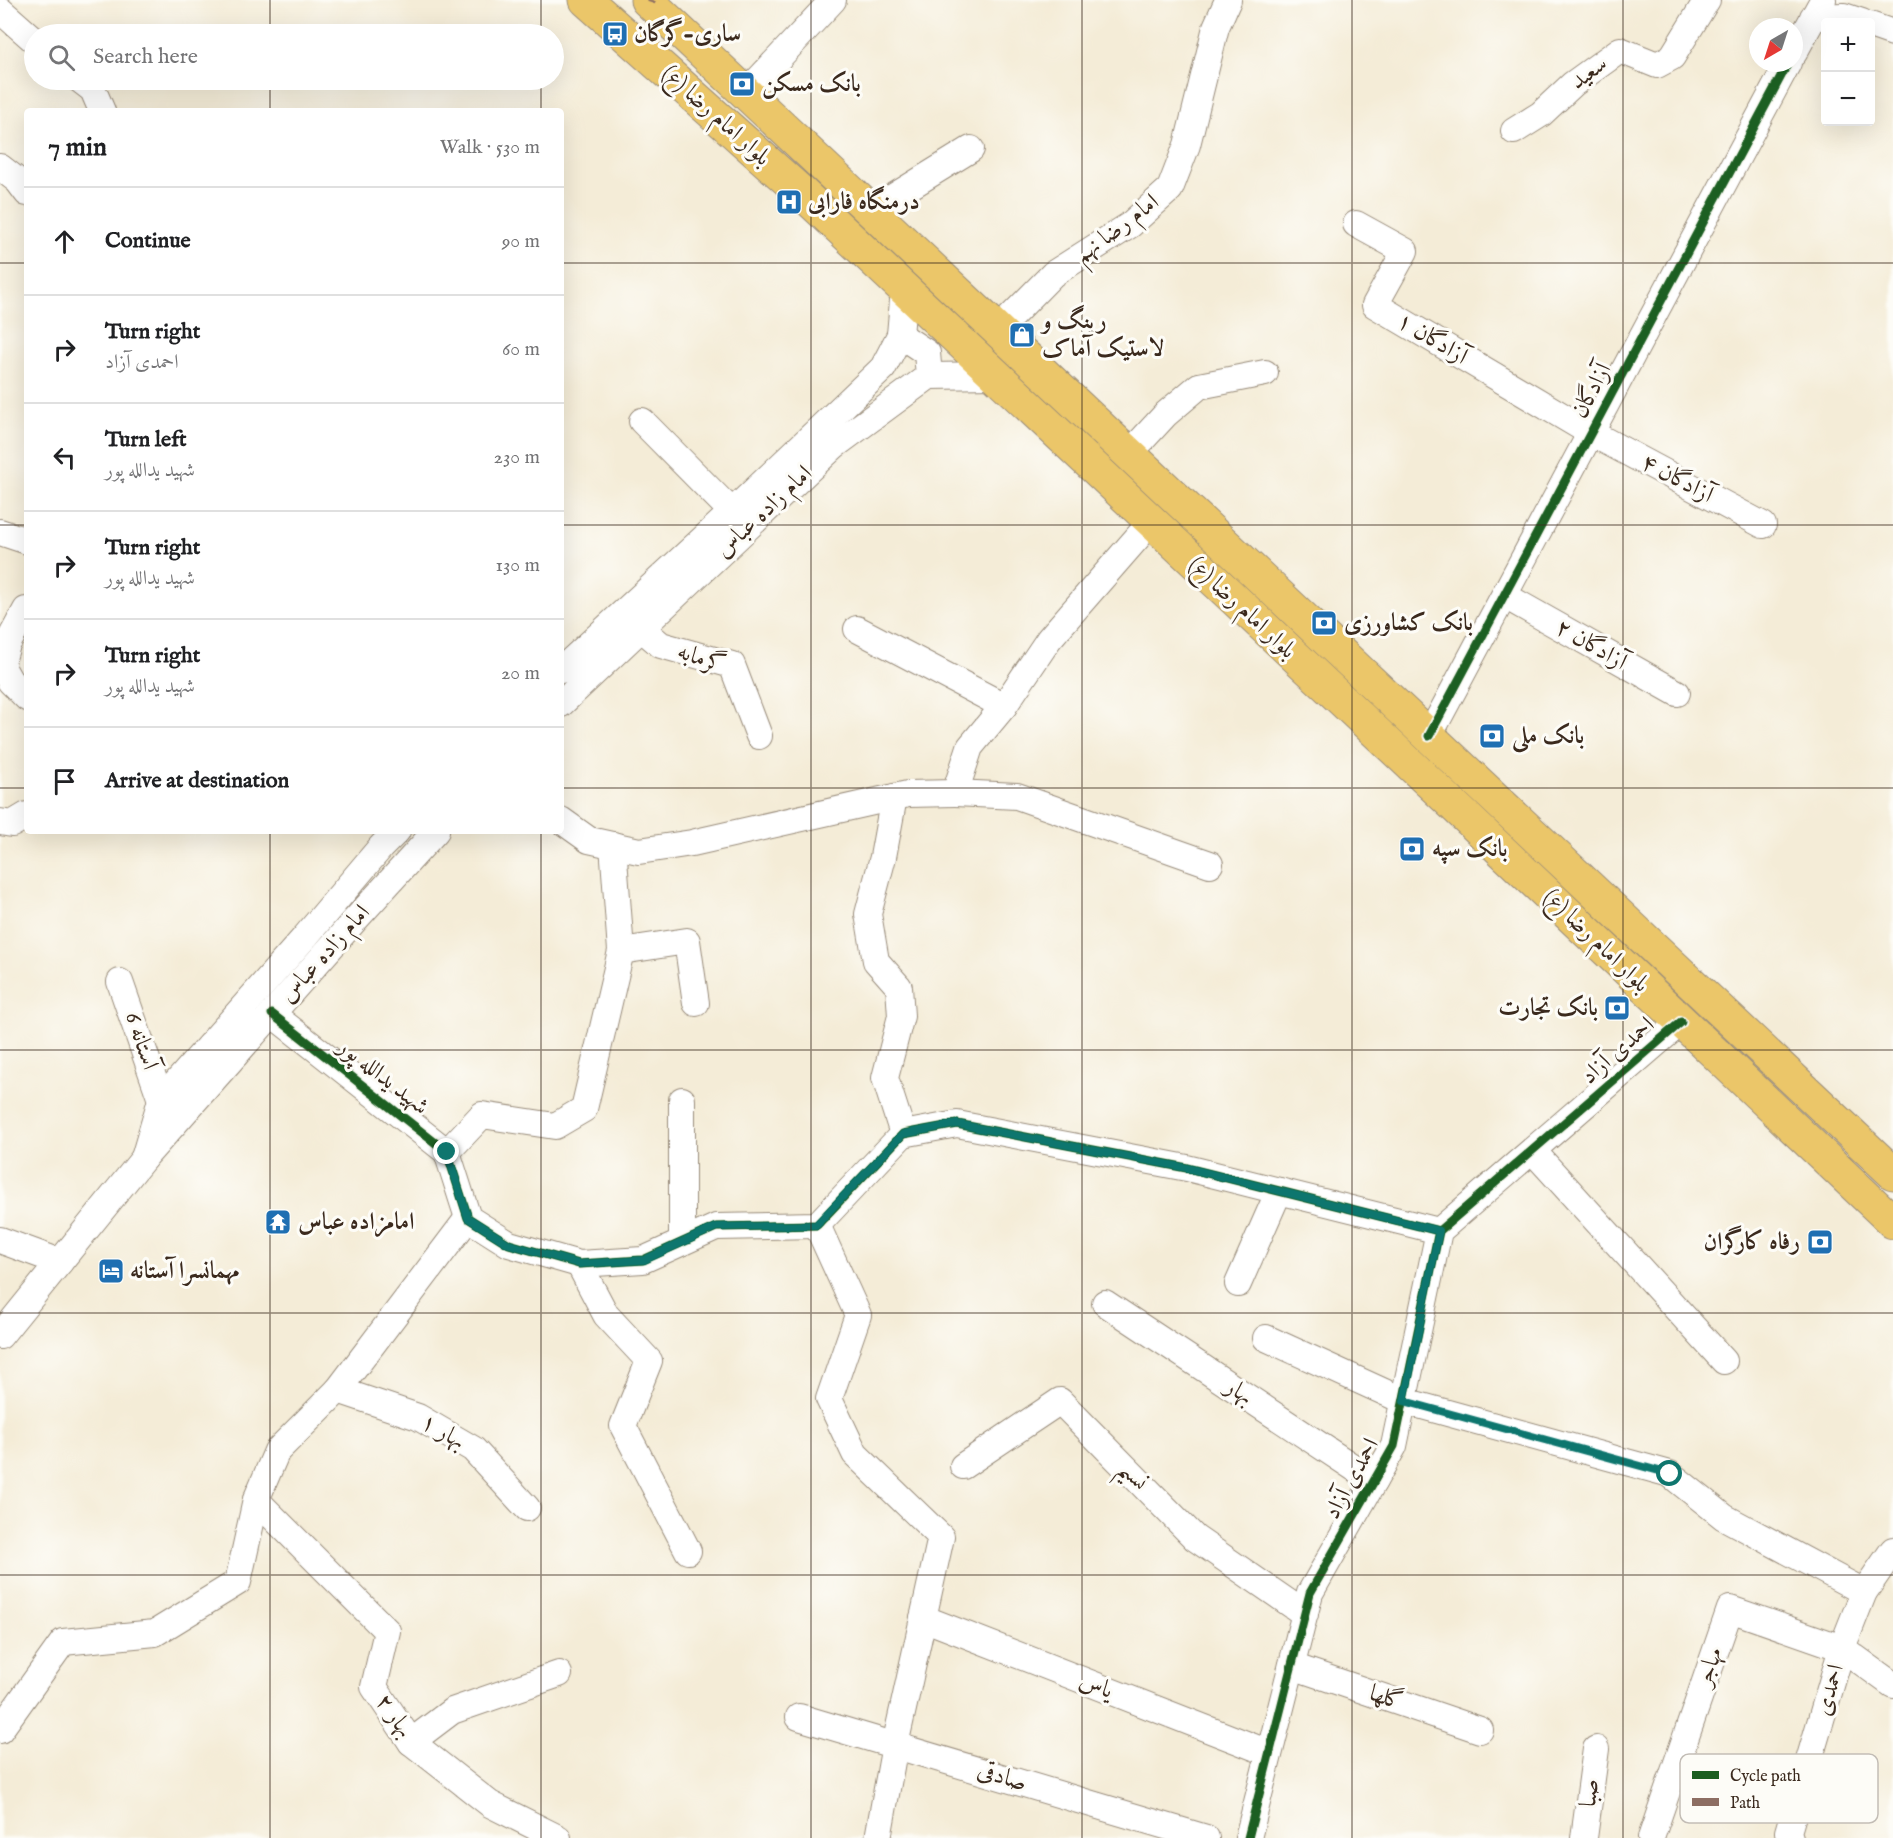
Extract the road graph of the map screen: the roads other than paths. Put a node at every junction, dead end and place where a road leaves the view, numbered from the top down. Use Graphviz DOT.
graph roads {
  1 [pos="586,0"];
  2 [pos="833,0"];
  3 [pos="1707,0"];
  4 [pos="650,1"];
  5 [pos="1230,3"];
  6 [pos="1818,9"];
  7 [pos="0,10"];
  8 [pos="1850,18"];
  9 [pos="1875,27"];
  10 [pos="24,31"];
  11 [pos="1893,33"];
  12 [pos="1803,36"];
  13 [pos="1783,72"];
  14 [pos="93,90"];
  15 [pos="746,93"];
  16 [pos="101,108"];
  17 [pos="1514,131"];
  18 [pos="971,149"];
  19 [pos="872,210"];
  20 [pos="1356,224"];
  21 [pos="904,289"];
  22 [pos="998,330"];
  23 [pos="900,335"];
  24 [pos="1265,373"];
  25 [pos="995,375"];
  26 [pos="929,376"];
  27 [pos="642,421"];
  28 [pos="1591,433"];
  29 [pos="1130,453"];
  30 [pos="732,512"];
  31 [pos="1151,522"];
  32 [pos="1763,525"];
  33 [pos="0,532"];
  34 [pos="24,540"];
  35 [pos="1504,596"];
  36 [pos="24,614"];
  37 [pos="641,628"];
  38 [pos="856,630"];
  39 [pos="564,665"];
  40 [pos="1677,693"];
  41 [pos="24,695"];
  42 [pos="564,701"];
  43 [pos="1004,706"];
  44 [pos="759,736"];
  45 [pos="1429,736"];
  46 [pos="955,793"];
  47 [pos="894,797"];
  48 [pos="24,818"];
  49 [pos="0,822"];
  50 [pos="564,822"];
  51 [pos="394,834"];
  52 [pos="433,834"];
  53 [pos="613,845"];
  54 [pos="1210,864"];
  55 [pos="621,951"];
  56 [pos="120,982"];
  57 [pos="696,1003"];
  58 [pos="272,1014"];
  59 [pos="1681,1022"];
  60 [pos="161,1100"];
  61 [pos="682,1100"];
  62 [pos="903,1134"];
  63 [pos="1533,1151"];
  64 [pos="447,1152"];
  65 [pos="144,1158"];
  66 [pos="1893,1173"];
  67 [pos="1279,1191"];
  68 [pos="468,1218"];
  69 [pos="1893,1222"];
  70 [pos="816,1225"];
  71 [pos="1439,1231"];
  72 [pos="0,1240"];
  73 [pos="682,1242"];
  74 [pos="60,1263"];
  75 [pos="579,1264"];
  76 [pos="1238,1284"];
  77 [pos="1105,1304"];
  78 [pos="0,1336"];
  79 [pos="1266,1338"];
  80 [pos="1724,1362"];
  81 [pos="338,1390"];
  82 [pos="1404,1401"];
  83 [pos="963,1466"];
  84 [pos="1374,1481"];
  85 [pos="256,1500"];
  86 [pos="527,1508"];
  87 [pos="1893,1550"];
  88 [pos="688,1551"];
  89 [pos="1864,1592"];
  90 [pos="1305,1614"];
  91 [pos="923,1618"];
  92 [pos="1842,1648"];
  93 [pos="1292,1666"];
  94 [pos="559,1674"];
  95 [pos="1893,1685"];
  96 [pos="799,1717"];
  97 [pos="2,1721"];
  98 [pos="1480,1730"];
  99 [pos="411,1742"];
  100 [pos="895,1745"];
  101 [pos="1596,1749"];
  102 [pos="1269,1753"];
  103 [pos="1811,1754"];
  104 [pos="1791,1823"];
  105 [pos="558,1838"];
  106 [pos="878,1838"];
  107 [pos="1206,1838"];
  108 [pos="1248,1838"];
  109 [pos="1584,1838"];
  110 [pos="1651,1838"];
  111 [pos="1790,1838"];
  1 -- 21 [label="highway, بلوار امام رضا (ع)"];
  2 -- 15 [label="street"];
  3 -- 17 [label="street, سعید"];
  4 -- 15 [label="highway, بلوار امام رضا (ع)"];
  5 -- 22 [label="street, امام رضا نهم"];
  6 -- 8 [label="street"];
  6 -- 12 [label="street"];
  7 -- 10 [label="street"];
  9 -- 11 [label="street"];
  13 -- 28 [label="street, آزادگان"];
  14 -- 16 [label="street"];
  15 -- 19 [label="highway, بلوار امام رضا (ع)"];
  18 -- 19 [label="street"];
  19 -- 22 [label="highway, بلوار امام رضا (ع)"];
  20 -- 28 [label="street, آزادگان ۱"];
  21 -- 23 [label="street, امام زاده عباس"];
  21 -- 25 [label="highway, بلوار امام رضا (ع)"];
  22 -- 29 [label="highway, بلوار امام رضا (ع)"];
  23 -- 26 [label="street"];
  23 -- 30 [label="street, امام زاده عباس"];
  24 -- 29 [label="street"];
  25 -- 26 [label="street"];
  25 -- 31 [label="highway, بلوار امام رضا (ع)"];
  26 -- 37 [label="street, امام زاده عباس"];
  27 -- 30 [label="street"];
  28 -- 32 [label="street, آزادگان ۴"];
  28 -- 35 [label="street, آزادگان"];
  29 -- 45 [label="highway, بلوار امام رضا (ع)"];
  30 -- 39 [label="street, امام زاده عباس"];
  31 -- 43 [label="street"];
  31 -- 59 [label="highway, بلوار امام رضا (ع)"];
  33 -- 34 [label="street"];
  35 -- 40 [label="street, آزادگان ۲"];
  35 -- 45 [label="street, آزادگان"];
  36 -- 41 [label="street"];
  37 -- 42 [label="street, امام زاده عباس"];
  37 -- 44 [label="street, گرمابه"];
  38 -- 43 [label="street"];
  43 -- 46 [label="street"];
  45 -- 66 [label="highway, بلوار امام رضا (ع)"];
  46 -- 47 [label="street"];
  46 -- 54 [label="street"];
  47 -- 53 [label="street"];
  47 -- 62 [label="street"];
  48 -- 49 [label="street"];
  50 -- 53 [label="street"];
  51 -- 60 [label="street, امام زاده عباس"];
  52 -- 58 [label="street, امام زاده عباس"];
  53 -- 55 [label="street"];
  55 -- 57 [label="street"];
  55 -- 64 [label="street"];
  56 -- 60 [label="street, آستانه 6"];
  58 -- 64 [label="street, شهید یدالله پور"];
  58 -- 65 [label="street, امام زاده عباس"];
  59 -- 63 [label="street, احمدی آزاد"];
  59 -- 69 [label="highway, بلوار امام رضا (ع)"];
  60 -- 65 [label="street, امام زاده عباس"];
  61 -- 73 [label="street"];
  62 -- 67 [label="street"];
  62 -- 70 [label="street"];
  63 -- 71 [label="street, احمدی آزاد"];
  63 -- 80 [label="street"];
  64 -- 68 [label="street"];
  65 -- 74 [label="street, امام زاده عباس"];
  67 -- 71 [label="street"];
  67 -- 76 [label="street"];
  68 -- 75 [label="street"];
  68 -- 81 [label="street"];
  70 -- 73 [label="street"];
  70 -- 91 [label="street"];
  71 -- 82 [label="street, احمدی آزاد"];
  72 -- 74 [label="street"];
  73 -- 75 [label="street"];
  74 -- 78 [label="street, امام زاده عباس"];
  75 -- 88 [label="street"];
  77 -- 84 [label="street, بهار"];
  79 -- 82 [label="street"];
  81 -- 85 [label="street"];
  81 -- 86 [label="street, بهار ۱"];
  82 -- 84 [label="street, احمدی آزاد"];
  82 -- 89 [label="street"];
  83 -- 90 [label="street, نسیم"];
  84 -- 90 [label="street, احمدی آزاد"];
  85 -- 97 [label="street"];
  85 -- 99 [label="street, بهار ۲"];
  87 -- 89 [label="street, احمدی"];
  89 -- 92 [label="street, احمدی"];
  90 -- 93 [label="street, احمدی آزاد"];
  91 -- 100 [label="street"];
  91 -- 102 [label="street, یاس"];
  92 -- 95 [label="street"];
  92 -- 103 [label="street, احمدی"];
  92 -- 110 [label="street, مهاجر"];
  93 -- 98 [label="street, گلها"];
  93 -- 102 [label="street, احمدی آزاد"];
  94 -- 99 [label="street"];
  96 -- 100 [label="street, صادقی"];
  99 -- 105 [label="street, بهار ۲"];
  100 -- 106 [label="street"];
  100 -- 107 [label="street, صادقی"];
  101 -- 109 [label="street, صبا"];
  102 -- 108 [label="street, احمدی آزاد"];
  104 -- 111 [label="street, احمدی"];
}
